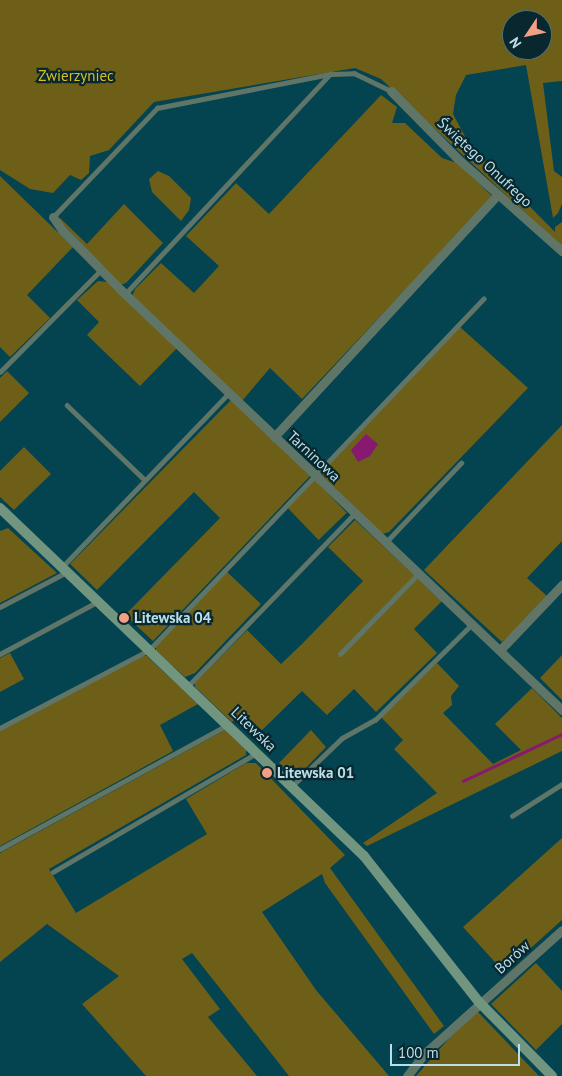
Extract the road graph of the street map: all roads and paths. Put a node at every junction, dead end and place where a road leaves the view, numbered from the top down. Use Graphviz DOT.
graph roads {
  1 [pos="331,74"];
  2 [pos="391,91"];
  3 [pos="498,194"];
  4 [pos="53,216"];
  5 [pos="562,252"];
  6 [pos="100,270"];
  7 [pos="125,294"];
  8 [pos="483,299"];
  9 [pos="0,372"];
  10 [pos="229,393"];
  11 [pos="67,405"];
  12 [pos="274,437"];
  13 [pos="461,463"];
  14 [pos="315,475"];
  15 [pos="145,480"];
  16 [pos="0,508"];
  17 [pos="355,513"];
  18 [pos="386,542"];
  19 [pos="64,569"];
  20 [pos="419,573"];
  21 [pos="562,585"];
  22 [pos="98,602"];
  23 [pos="0,607"];
  24 [pos="472,624"];
  25 [pos="149,650"];
  26 [pos="500,650"];
  27 [pos="0,654"];
  28 [pos="340,654"];
  29 [pos="187,686"];
  30 [pos="562,710"];
  31 [pos="227,725"];
  32 [pos="0,728"];
  33 [pos="257,753"];
  34 [pos="562,784"];
  35 [pos="292,786"];
  36 [pos="512,816"];
  37 [pos="0,849"];
  38 [pos="53,872"];
  39 [pos="562,930"];
  40 [pos="479,1002"];
  41 [pos="407,1076"];
  42 [pos="552,1076"];
  1 -- 2 [label="lane"];
  1 -- 4 [label="lane"];
  1 -- 7 [label="lane"];
  2 -- 3 [label="street, Świętego Onufrego"];
  3 -- 5 [label="street, Świętego Onufrego"];
  3 -- 12 [label="street"];
  4 -- 6 [label="street, Tarninowa"];
  6 -- 7 [label="street, Tarninowa"];
  6 -- 9 [label="lane"];
  7 -- 10 [label="street, Tarninowa"];
  8 -- 14 [label="lane"];
  10 -- 12 [label="street, Tarninowa"];
  10 -- 15 [label="lane"];
  11 -- 15 [label="lane"];
  12 -- 14 [label="street, Tarninowa"];
  13 -- 18 [label="lane"];
  14 -- 17 [label="street, Tarninowa"];
  14 -- 25 [label="lane"];
  15 -- 19 [label="lane"];
  16 -- 19 [label="street, Litewska"];
  17 -- 18 [label="street, Tarninowa"];
  17 -- 29 [label="lane"];
  18 -- 20 [label="street, Tarninowa"];
  19 -- 22 [label="street, Litewska"];
  19 -- 23 [label="lane"];
  20 -- 24 [label="street, Tarninowa"];
  20 -- 28 [label="lane"];
  21 -- 26 [label="street"];
  22 -- 25 [label="street, Litewska"];
  22 -- 27 [label="lane"];
  24 -- 26 [label="street, Tarninowa"];
  24 -- 35 [label="lane"];
  25 -- 29 [label="street, Litewska"];
  25 -- 32 [label="lane"];
  26 -- 30 [label="street, Tarninowa"];
  29 -- 31 [label="street, Litewska"];
  31 -- 33 [label="street, Litewska"];
  31 -- 37 [label="lane"];
  33 -- 35 [label="street, Litewska"];
  33 -- 38 [label="lane"];
  34 -- 36 [label="lane"];
  35 -- 40 [label="street, Litewska"];
  39 -- 40 [label="street, Borów"];
  40 -- 41 [label="street, Borów"];
  40 -- 42 [label="street, Litewska"];
}
